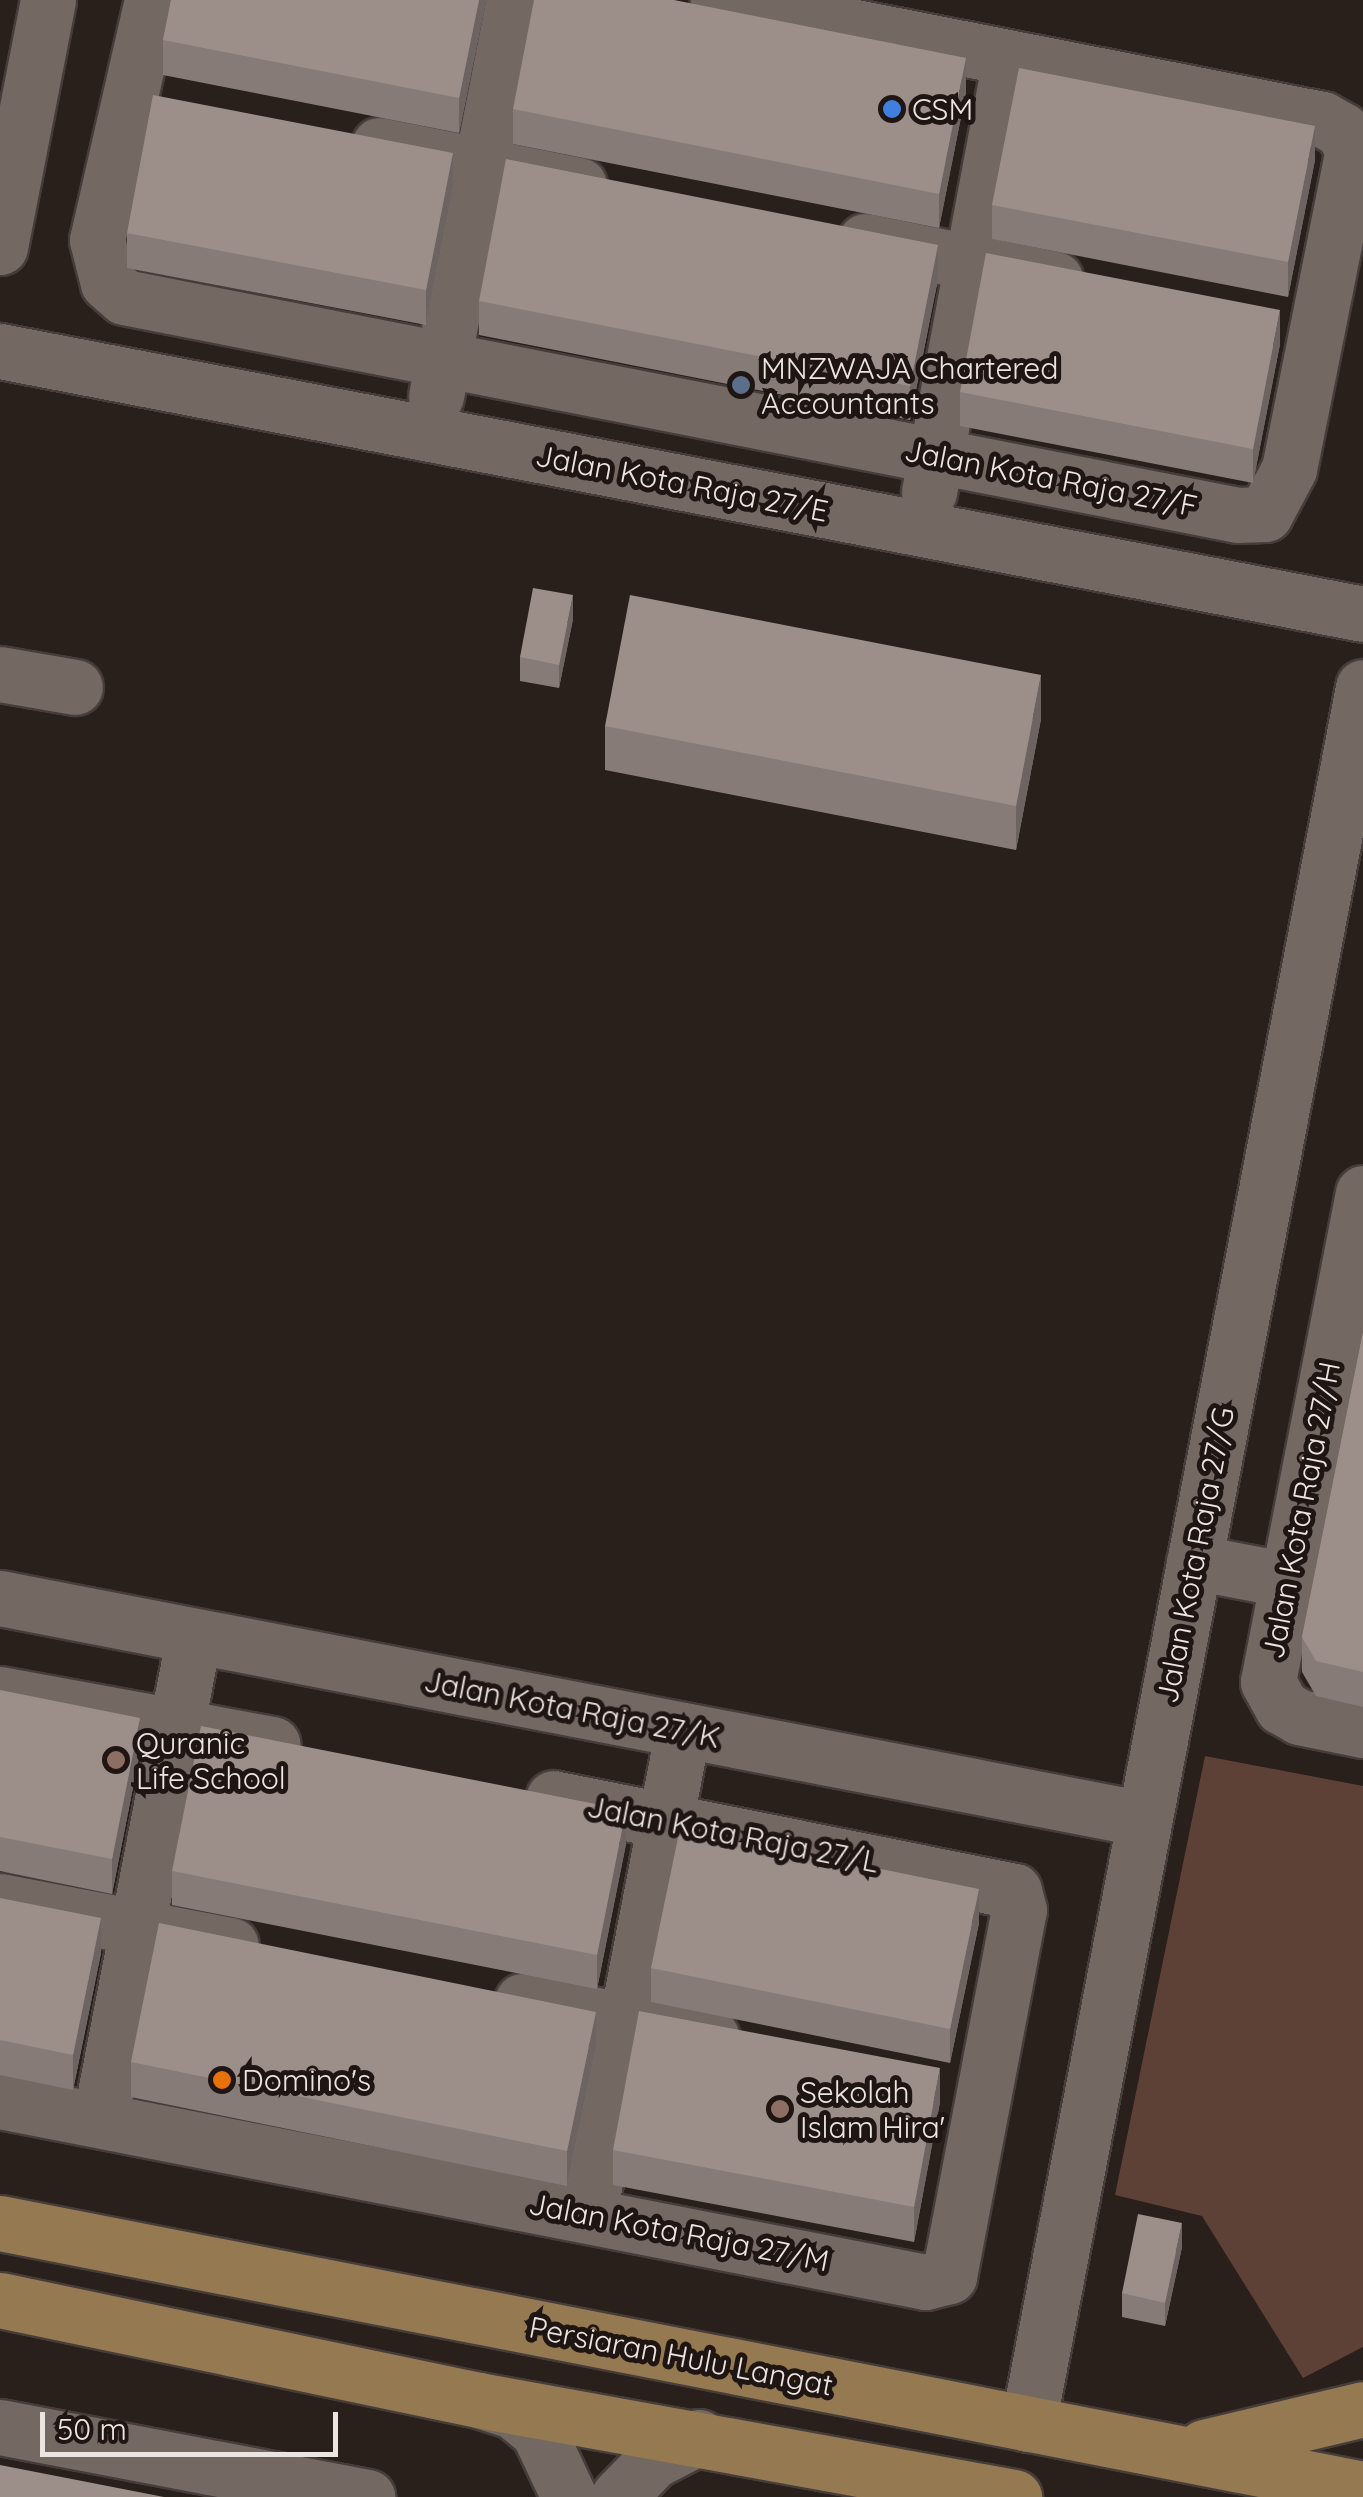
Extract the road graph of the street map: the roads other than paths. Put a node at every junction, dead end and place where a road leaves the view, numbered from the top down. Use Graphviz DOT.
graph roads {
  1 [pos="48,0"];
  2 [pos="152,0"];
  3 [pos="514,0"];
  4 [pos="718,0"];
  5 [pos="1010,58"];
  6 [pos="131,96"];
  7 [pos="190,108"];
  8 [pos="326,135"];
  9 [pos="482,166"];
  10 [pos="638,196"];
  11 [pos="814,231"];
  12 [pos="0,247"];
  13 [pos="971,262"];
  14 [pos="1104,288"];
  15 [pos="1257,319"];
  16 [pos="1314,330"];
  17 [pos="0,351"];
  18 [pos="443,361"];
  19 [pos="429,434"];
  20 [pos="936,454"];
  21 [pos="922,529"];
  22 [pos="1363,614"];
  23 [pos="0,674"];
  24 [pos="75,686"];
  25 [pos="1363,687"];
  26 [pos="1345,874"];
  27 [pos="1363,1193"];
  28 [pos="1194,1562"];
  29 [pos="1288,1580"];
  30 [pos="0,1598"];
  31 [pos="194,1636"];
  32 [pos="0,1694"];
  33 [pos="177,1726"];
  34 [pos="683,1730"];
  35 [pos="1363,1730"];
  36 [pos="314,1752"];
  37 [pos="509,1790"];
  38 [pos="1144,1819"];
  39 [pos="666,1820"];
  40 [pos="994,1885"];
  41 [pos="0,1901"];
  42 [pos="138,1928"];
  43 [pos="275,1954"];
  44 [pos="470,1991"];
  45 [pos="627,2020"];
  46 [pos="759,2046"];
  47 [pos="929,2078"];
  48 [pos="986,2088"];
  49 [pos="0,2101"];
  50 [pos="100,2119"];
  51 [pos="589,2213"];
  52 [pos="0,2223"];
  53 [pos="0,2300"];
  54 [pos="479,2400"];
  55 [pos="1363,2409"];
  56 [pos="1028,2424"];
  57 [pos="0,2427"];
  58 [pos="699,2437"];
  59 [pos="1177,2453"];
  60 [pos="1363,2489"];
  61 [pos="368,2497"];
  62 [pos="568,2497"];
  63 [pos="618,2497"];
  64 [pos="1014,2497"];
  1 -- 12 [label="street"];
  2 -- 6 [label="street, Jalan Kota Raja 27/F"];
  3 -- 9 [label="street"];
  4 -- 5 [label="street, Jalan Kota Raja 27/F"];
  5 -- 13 [label="street"];
  5 -- 16 [label="street, Jalan Kota Raja 27/F"];
  6 -- 7 [label="street"];
  6 -- 18 [label="street, Jalan Kota Raja 27/F"];
  8 -- 9 [label="street"];
  9 -- 10 [label="street"];
  9 -- 18 [label="street"];
  11 -- 13 [label="street"];
  13 -- 14 [label="street"];
  13 -- 20 [label="street"];
  15 -- 16 [label="street"];
  16 -- 20 [label="street, Jalan Kota Raja 27/F"];
  17 -- 19 [label="street, Jalan Kota Raja 27/E"];
  18 -- 19 [label="street"];
  18 -- 20 [label="street, Jalan Kota Raja 27/F"];
  19 -- 21 [label="street, Jalan Kota Raja 27/E"];
  20 -- 21 [label="street"];
  21 -- 22 [label="street, Jalan Kota Raja 27/E"];
  23 -- 24 [label="street"];
  25 -- 26 [label="street, Jalan Kota Raja 27/G"];
  26 -- 28 [label="street, Jalan Kota Raja 27/G"];
  27 -- 29 [label="street, Jalan Kota Raja 27/H"];
  28 -- 29 [label="street"];
  28 -- 38 [label="street, Jalan Kota Raja 27/G"];
  29 -- 35 [label="street, Jalan Kota Raja 27/H"];
  30 -- 31 [label="street, Jalan Kota Raja 27/K"];
  31 -- 33 [label="street"];
  31 -- 34 [label="street, Jalan Kota Raja 27/K"];
  32 -- 33 [label="street"];
  33 -- 36 [label="street"];
  33 -- 42 [label="street"];
  34 -- 38 [label="street, Jalan Kota Raja 27/K"];
  34 -- 39 [label="street"];
  37 -- 39 [label="street, Jalan Kota Raja 27/L"];
  38 -- 56 [label="street, Jalan Kota Raja 27/G"];
  39 -- 40 [label="street, Jalan Kota Raja 27/L"];
  39 -- 45 [label="street"];
  40 -- 48 [label="street, Jalan Kota Raja 27/M"];
  41 -- 42 [label="street"];
  42 -- 43 [label="street"];
  42 -- 50 [label="street"];
  44 -- 45 [label="street"];
  45 -- 46 [label="street"];
  45 -- 51 [label="street"];
  47 -- 48 [label="street"];
  48 -- 51 [label="street, Jalan Kota Raja 27/M"];
  49 -- 50 [label="street, Jalan Kota Raja 27/M"];
  50 -- 51 [label="street, Jalan Kota Raja 27/M"];
  52 -- 56 [label="main road, Persiaran Hulu Langat"];
  53 -- 54 [label="main road"];
  54 -- 58 [label="main road"];
  54 -- 62 [label="street"];
  55 -- 59 [label="main road"];
  56 -- 59 [label="main road, Persiaran Hulu Langat"];
  57 -- 61 [label="street"];
  58 -- 63 [label="street"];
  58 -- 64 [label="main road"];
  59 -- 60 [label="main road, Persiaran Hulu Langat"];
}
